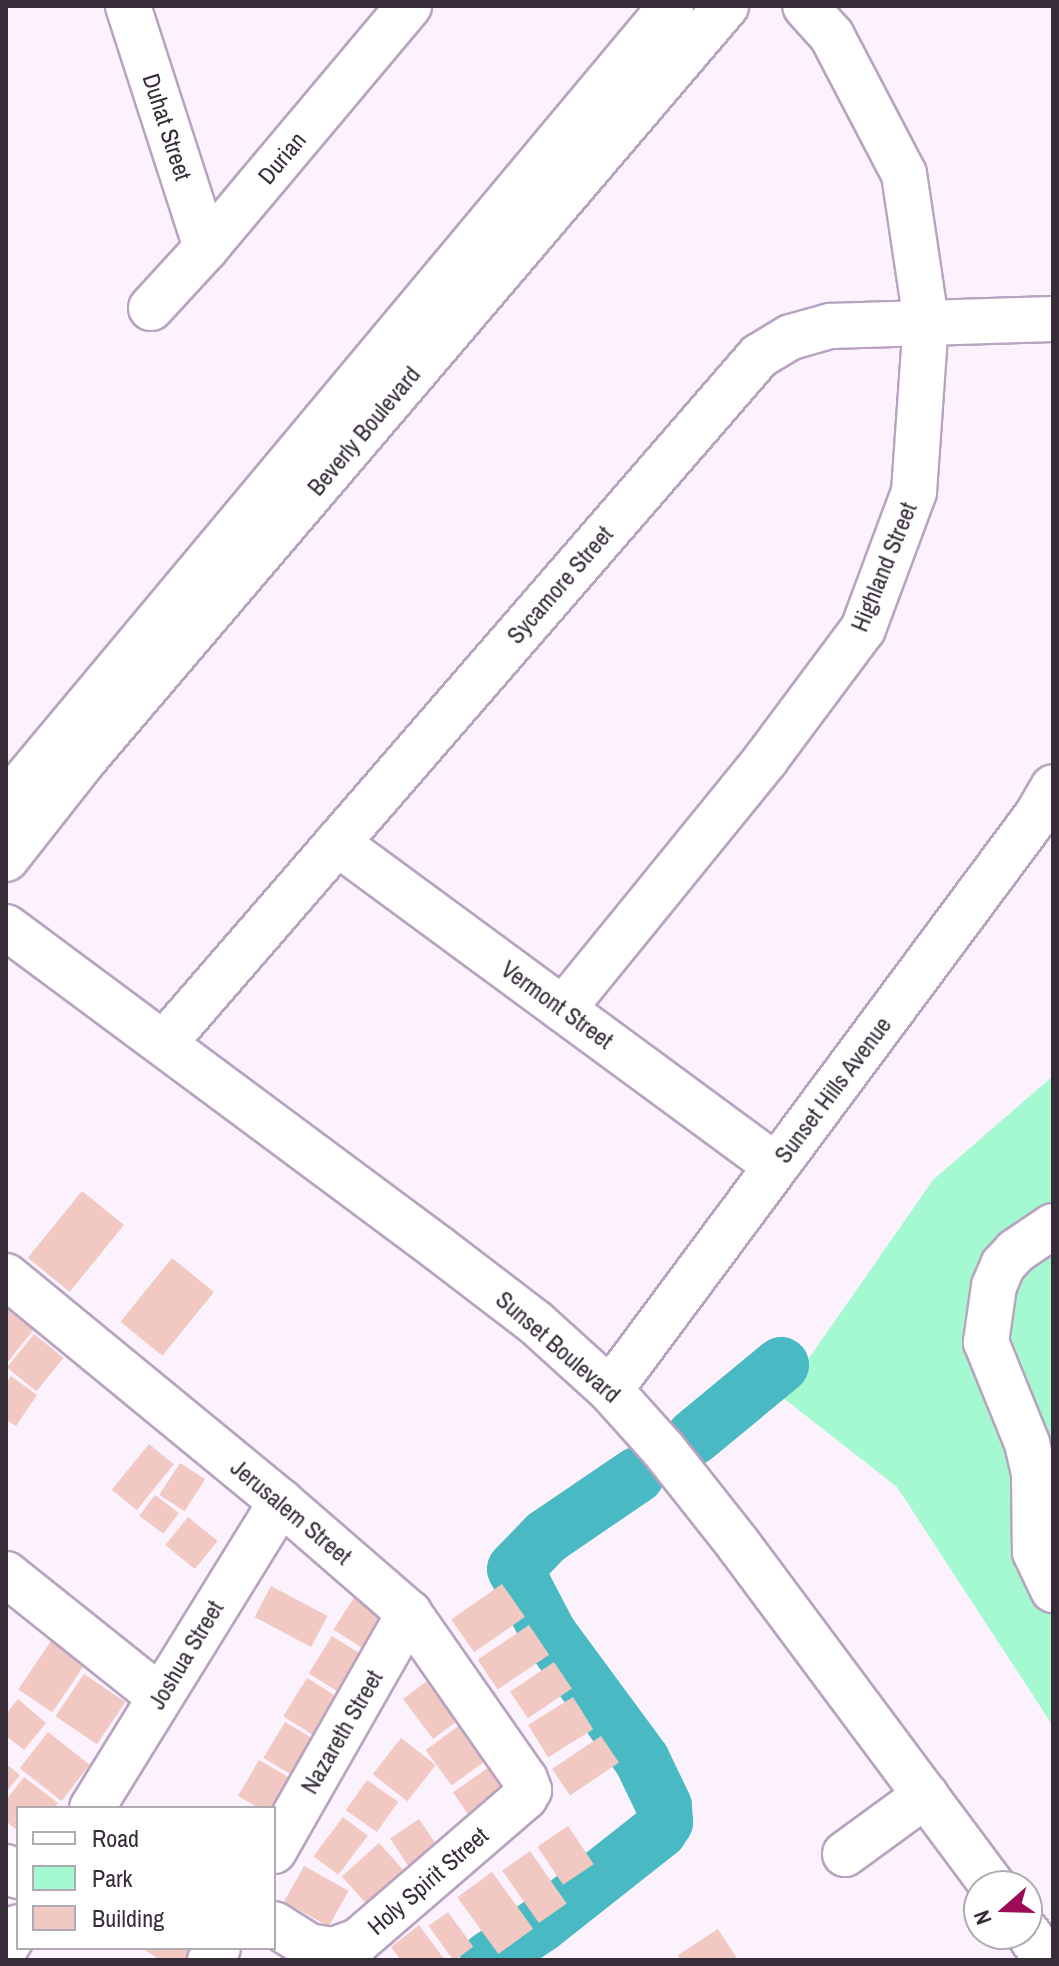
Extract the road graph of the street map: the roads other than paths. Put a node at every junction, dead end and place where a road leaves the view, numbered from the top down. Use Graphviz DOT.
graph roads {
  1 [pos="128,6"];
  2 [pos="671,6"];
  3 [pos="726,6"];
  4 [pos="805,6"];
  5 [pos="401,8"];
  6 [pos="206,248"];
  7 [pos="151,308"];
  8 [pos="1053,319"];
  9 [pos="926,321"];
  10 [pos="1053,787"];
  11 [pos="6,803"];
  12 [pos="337,843"];
  13 [pos="6,859"];
  14 [pos="6,927"];
  15 [pos="563,1009"];
  16 [pos="165,1042"];
  17 [pos="776,1166"];
  18 [pos="1053,1226"];
  19 [pos="6,1276"];
  20 [pos="610,1390"];
  21 [pos="281,1502"];
  22 [pos="6,1574"];
  23 [pos="1053,1590"];
  24 [pos="409,1613"];
  25 [pos="160,1697"];
  26 [pos="529,1790"];
  27 [pos="926,1795"];
  28 [pos="93,1806"];
  29 [pos="276,1847"];
  30 [pos="845,1854"];
  31 [pos="981,1870"];
  32 [pos="276,1925"];
  1 -- 6 [label="street, Duhat Street"];
  2 -- 11 [label="street, Beverly Boulevard"];
  3 -- 13 [label="street, Beverly Boulevard"];
  4 -- 9 [label="street, Highland Street"];
  5 -- 6 [label="street, Durian"];
  6 -- 7 [label="street, Durian"];
  8 -- 9 [label="street, Sycamore Street"];
  9 -- 12 [label="street, Sycamore Street"];
  9 -- 15 [label="street, Highland Street"];
  10 -- 17 [label="street, Sunset Hills Avenue"];
  12 -- 15 [label="street, Vermont Street"];
  12 -- 16 [label="street, Sycamore Street"];
  14 -- 16 [label="street, Sunset Boulevard"];
  15 -- 17 [label="street, Vermont Street"];
  16 -- 20 [label="street, Sunset Boulevard"];
  17 -- 20 [label="street, Sunset Hills Avenue"];
  18 -- 23 [label="street"];
  19 -- 21 [label="street, Jerusalem Street"];
  20 -- 27 [label="street, Sunset Boulevard"];
  21 -- 24 [label="street, Jerusalem Street"];
  21 -- 25 [label="street, Joshua Street"];
  22 -- 25 [label="street"];
  24 -- 26 [label="street, Jerusalem Street"];
  24 -- 29 [label="street, Nazareth Street"];
  25 -- 28 [label="street, Joshua Street"];
  26 -- 32 [label="street, Holy Spirit Street"];
  27 -- 30 [label="street"];
  27 -- 31 [label="street, Sunset Boulevard"];
}
